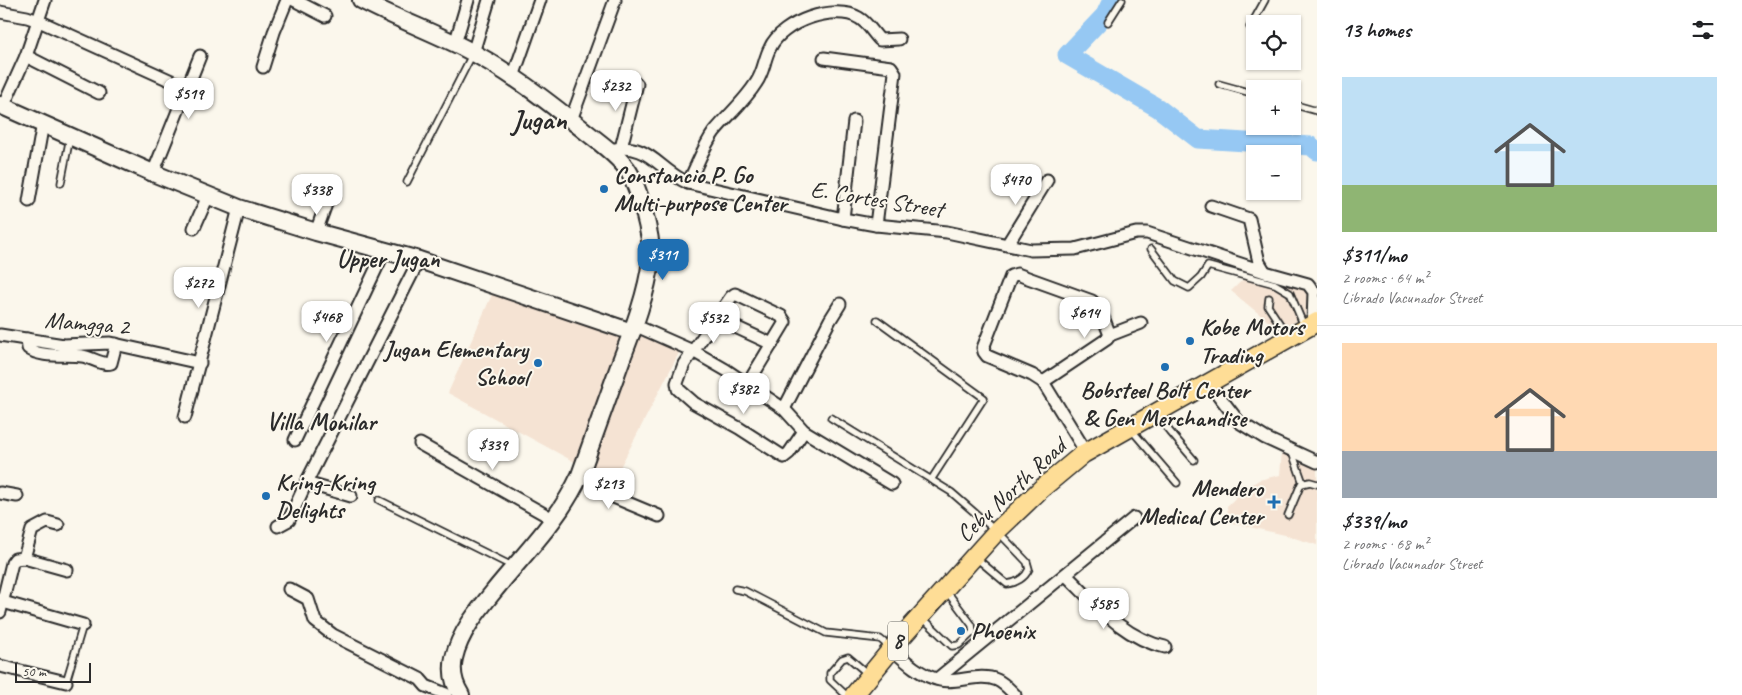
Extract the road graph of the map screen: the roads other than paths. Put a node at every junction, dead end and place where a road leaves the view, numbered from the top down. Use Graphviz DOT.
graph roads {
  1 [pos="45,0"];
  2 [pos="287,0"];
  3 [pos="294,0"];
  4 [pos="361,0"];
  5 [pos="468,0"];
  6 [pos="489,0"];
  7 [pos="540,0"];
  8 [pos="615,0"];
  9 [pos="1122,0"];
  10 [pos="1265,0"];
  11 [pos="384,6"];
  12 [pos="0,12"];
  13 [pos="1257,15"];
  14 [pos="326,16"];
  15 [pos="39,21"];
  16 [pos="1108,22"];
  17 [pos="899,39"];
  18 [pos="455,44"];
  19 [pos="473,53"];
  20 [pos="26,56"];
  21 [pos="200,56"];
  22 [pos="824,58"];
  23 [pos="263,67"];
  24 [pos="513,77"];
  25 [pos="637,84"];
  26 [pos="1219,84"];
  27 [pos="187,88"];
  28 [pos="1246,92"];
  29 [pos="99,93"];
  30 [pos="1,106"];
  31 [pos="1301,107"];
  32 [pos="1317,111"];
  33 [pos="571,120"];
  34 [pos="854,121"];
  35 [pos="42,123"];
  36 [pos="70,137"];
  37 [pos="615,149"];
  38 [pos="154,173"];
  39 [pos="1047,180"];
  40 [pos="408,182"];
  41 [pos="60,183"];
  42 [pos="688,183"];
  43 [pos="330,193"];
  44 [pos="208,196"];
  45 [pos="29,201"];
  46 [pos="1211,206"];
  47 [pos="239,208"];
  48 [pos="843,219"];
  49 [pos="876,225"];
  50 [pos="194,228"];
  51 [pos="316,232"];
  52 [pos="1007,245"];
  53 [pos="1151,249"];
  54 [pos="385,250"];
  55 [pos="418,260"];
  56 [pos="1265,272"];
  57 [pos="1269,298"];
  58 [pos="840,304"];
  59 [pos="716,318"];
  60 [pos="877,320"];
  61 [pos="1140,323"];
  62 [pos="1313,327"];
  63 [pos="633,328"];
  64 [pos="0,335"];
  65 [pos="1110,335"];
  66 [pos="1289,338"];
  67 [pos="27,339"];
  68 [pos="116,344"];
  69 [pos="772,344"];
  70 [pos="693,351"];
  71 [pos="200,364"];
  72 [pos="1043,382"];
  73 [pos="747,385"];
  74 [pos="1211,386"];
  75 [pos="784,409"];
  76 [pos="185,417"];
  77 [pos="831,418"];
  78 [pos="1160,420"];
  79 [pos="804,431"];
  80 [pos="1135,434"];
  81 [pos="295,440"];
  82 [pos="420,444"];
  83 [pos="1292,450"];
  84 [pos="1086,452"];
  85 [pos="1194,460"];
  86 [pos="1317,462"];
  87 [pos="582,470"];
  88 [pos="931,480"];
  89 [pos="306,483"];
  90 [pos="1177,483"];
  91 [pos="1303,483"];
  92 [pos="892,484"];
  93 [pos="1317,484"];
  94 [pos="0,493"];
  95 [pos="17,496"];
  96 [pos="351,496"];
  97 [pos="379,500"];
  98 [pos="1288,515"];
  99 [pos="659,516"];
  100 [pos="1134,518"];
  101 [pos="553,520"];
  102 [pos="58,525"];
  103 [pos="278,526"];
  104 [pos="1000,535"];
  105 [pos="24,558"];
  106 [pos="982,562"];
  107 [pos="514,566"];
  108 [pos="67,570"];
  109 [pos="1066,575"];
  110 [pos="289,589"];
  111 [pos="734,589"];
  112 [pos="952,597"];
  113 [pos="1,607"];
  114 [pos="928,623"];
  115 [pos="83,625"];
  116 [pos="1165,647"];
  117 [pos="896,652"];
  118 [pos="0,666"];
  119 [pos="869,675"];
  120 [pos="937,679"];
  121 [pos="66,682"];
  122 [pos="452,692"];
  123 [pos="846,695"];
  124 [pos="854,695"];
  125 [pos="867,695"];
  126 [pos="1015,695"];
  1 -- 15 [label="street"];
  2 -- 23 [label="street"];
  3 -- 14 [label="street"];
  4 -- 11 [label="street"];
  5 -- 18 [label="street"];
  6 -- 19 [label="street"];
  7 -- 24 [label="street"];
  8 -- 33 [label="street"];
  9 -- 16 [label="lane"];
  10 -- 13 [label="lane"];
  11 -- 18 [label="street"];
  12 -- 15 [label="street"];
  15 -- 20 [label="street"];
  15 -- 27 [label="street"];
  17 -- 42 [label="street"];
  18 -- 19 [label="street"];
  19 -- 24 [label="street"];
  19 -- 40 [label="lane"];
  20 -- 29 [label="street"];
  20 -- 30 [label="street"];
  21 -- 27 [label="street"];
  22 -- 49 [label="street"];
  24 -- 33 [label="street"];
  25 -- 37 [label="street"];
  26 -- 28 [label="lane"];
  27 -- 38 [label="street"];
  30 -- 35 [label="street"];
  31 -- 32 [label="lane"];
  33 -- 37 [label="street"];
  34 -- 48 [label="street"];
  35 -- 36 [label="street"];
  35 -- 45 [label="street"];
  36 -- 38 [label="street"];
  36 -- 41 [label="lane"];
  37 -- 42 [label="street, E. Cortes Street"];
  37 -- 63 [label="street"];
  38 -- 44 [label="street"];
  39 -- 52 [label="street"];
  42 -- 48 [label="street, E. Cortes Street"];
  43 -- 51 [label="street"];
  44 -- 47 [label="street"];
  44 -- 50 [label="street"];
  46 -- 56 [label="street"];
  47 -- 51 [label="street"];
  47 -- 71 [label="street"];
  48 -- 49 [label="street, E. Cortes Street"];
  49 -- 52 [label="street, E. Cortes Street"];
  51 -- 54 [label="street"];
  52 -- 56 [label="street, E. Cortes Street"];
  53 -- 62 [label="lane"];
  54 -- 55 [label="street"];
  54 -- 81 [label="street"];
  55 -- 63 [label="street"];
  55 -- 89 [label="street"];
  56 -- 62 [label="street, E. Cortes Street"];
  57 -- 66 [label="lane"];
  58 -- 75 [label="street"];
  59 -- 69 [label="street"];
  59 -- 69 [label="street"];
  59 -- 70 [label="street"];
  60 -- 88 [label="lane"];
  61 -- 65 [label="street"];
  62 -- 66 [label="main road, Cebu North Road / 8"];
  62 -- 74 [label="main road, Cebu North Road / 8"];
  63 -- 70 [label="street"];
  63 -- 87 [label="street"];
  64 -- 67 [label="street, Mamgga 2"];
  65 -- 72 [label="street"];
  65 -- 72 [label="street"];
  66 -- 74 [label="main road, Cebu North Road / 8"];
  67 -- 68 [label="street, Mamgga 2"];
  67 -- 68 [label="street"];
  68 -- 71 [label="street, Mamgga 2"];
  69 -- 73 [label="street"];
  70 -- 73 [label="street"];
  70 -- 79 [label="street"];
  71 -- 76 [label="street"];
  72 -- 84 [label="street"];
  73 -- 75 [label="street"];
  74 -- 78 [label="main road, Cebu North Road / 8"];
  74 -- 83 [label="street"];
  74 -- 84 [label="main road, Cebu North Road / 8"];
  75 -- 79 [label="street"];
  77 -- 88 [label="lane"];
  78 -- 80 [label="main road, Cebu North Road / 8"];
  78 -- 85 [label="lane"];
  79 -- 92 [label="street"];
  80 -- 90 [label="lane"];
  80 -- 104 [label="main road, Cebu North Road / 8"];
  82 -- 101 [label="street"];
  83 -- 86 [label="street"];
  83 -- 91 [label="lane"];
  84 -- 104 [label="main road, Cebu North Road / 8"];
  87 -- 99 [label="street"];
  87 -- 101 [label="street"];
  88 -- 104 [label="lane"];
  89 -- 96 [label="street"];
  89 -- 103 [label="street"];
  91 -- 93 [label="lane"];
  91 -- 98 [label="lane"];
  94 -- 95 [label="street"];
  97 -- 107 [label="lane"];
  100 -- 109 [label="street"];
  101 -- 107 [label="street"];
  102 -- 105 [label="street"];
  104 -- 106 [label="main road, Cebu North Road / 8"];
  104 -- 106 [label="lane"];
  104 -- 117 [label="main road, Cebu North Road / 8"];
  105 -- 108 [label="street"];
  105 -- 113 [label="street"];
  106 -- 112 [label="main road, Cebu North Road / 8"];
  107 -- 122 [label="street"];
  109 -- 116 [label="street"];
  109 -- 120 [label="street"];
  110 -- 122 [label="street"];
  111 -- 117 [label="lane"];
  112 -- 114 [label="main road, Cebu North Road / 8"];
  112 -- 114 [label="lane"];
  113 -- 115 [label="street"];
  114 -- 117 [label="main road, Cebu North Road / 8"];
  115 -- 121 [label="lane"];
  117 -- 119 [label="main road, Cebu North Road / 8"];
  117 -- 120 [label="street"];
  117 -- 125 [label="main road, Cebu North Road / 8"];
  118 -- 121 [label="street"];
  119 -- 123 [label="lane"];
  119 -- 124 [label="main road, Cebu North Road / 8"];
  120 -- 126 [label="street"];
}
